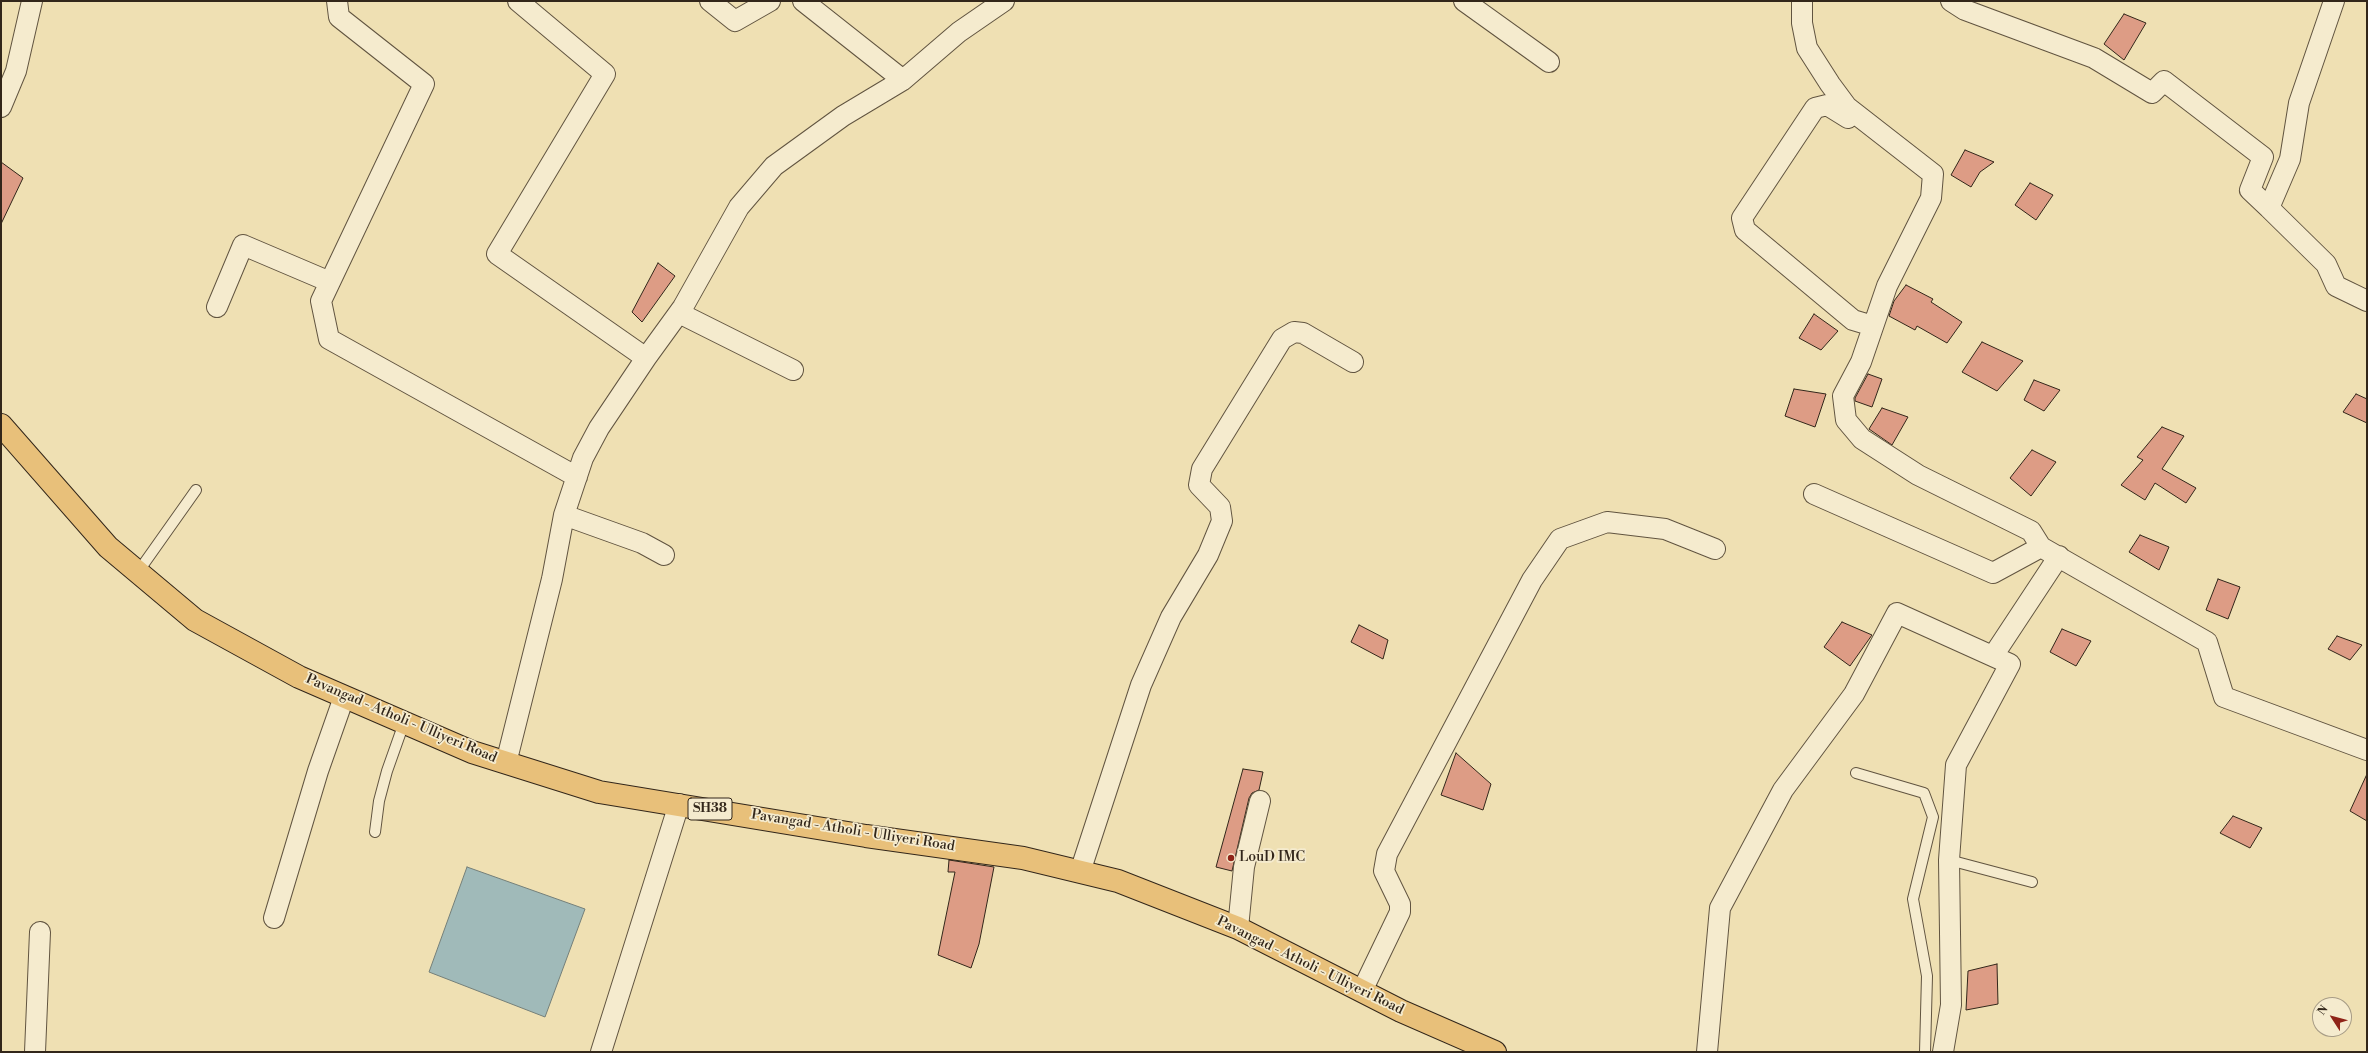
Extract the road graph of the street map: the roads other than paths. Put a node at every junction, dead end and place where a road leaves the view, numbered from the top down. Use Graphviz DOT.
graph roads {
  1 [pos="32,1"];
  2 [pos="337,1"];
  3 [pos="518,1"];
  4 [pos="710,1"];
  5 [pos="770,1"];
  6 [pos="803,1"];
  7 [pos="1004,1"];
  8 [pos="1464,1"];
  9 [pos="1802,1"];
  10 [pos="1951,1"];
  11 [pos="2334,1"];
  12 [pos="1548,62"];
  13 [pos="903,80"];
  14 [pos="1,107"];
  15 [pos="1854,112"];
  16 [pos="2269,208"];
  17 [pos="330,282"];
  18 [pos="2367,301"];
  19 [pos="217,307"];
  20 [pos="679,313"];
  21 [pos="1873,326"];
  22 [pos="646,358"];
  23 [pos="1353,362"];
  24 [pos="793,370"];
  25 [pos="1,425"];
  26 [pos="577,477"];
  27 [pos="196,490"];
  28 [pos="1814,494"];
  29 [pos="564,515"];
  30 [pos="2041,547"];
  31 [pos="1715,549"];
  32 [pos="664,555"];
  33 [pos="2059,556"];
  34 [pos="138,572"];
  35 [pos="1993,656"];
  36 [pos="344,697"];
  37 [pos="404,723"];
  38 [pos="2367,750"];
  39 [pos="506,763"];
  40 [pos="1856,773"];
  41 [pos="1260,801"];
  42 [pos="679,804"];
  43 [pos="375,832"];
  44 [pos="1949,860"];
  45 [pos="1080,872"];
  46 [pos="2032,882"];
  47 [pos="274,918"];
  48 [pos="1238,928"];
  49 [pos="40,932"];
  50 [pos="1362,991"];
  51 [pos="35,1052"];
  52 [pos="601,1052"];
  53 [pos="1495,1052"];
  54 [pos="1707,1052"];
  55 [pos="1925,1052"];
  56 [pos="1943,1052"];
  1 -- 14 [label="street"];
  2 -- 17 [label="street"];
  3 -- 22 [label="street"];
  4 -- 5 [label="street"];
  6 -- 13 [label="street"];
  7 -- 13 [label="street"];
  8 -- 12 [label="street"];
  9 -- 15 [label="street"];
  10 -- 16 [label="street"];
  11 -- 16 [label="street"];
  13 -- 20 [label="street"];
  15 -- 21 [label="street"];
  15 -- 21 [label="street"];
  16 -- 18 [label="street"];
  17 -- 19 [label="street"];
  17 -- 26 [label="street"];
  20 -- 22 [label="street"];
  20 -- 24 [label="street"];
  21 -- 30 [label="street"];
  22 -- 26 [label="street"];
  23 -- 45 [label="street"];
  25 -- 34 [label="main road, Pavangad - Atholi - Ulliyeri Road / SH38"];
  26 -- 29 [label="street"];
  27 -- 34 [label="lane"];
  28 -- 30 [label="street"];
  29 -- 32 [label="street"];
  29 -- 39 [label="street"];
  30 -- 33 [label="street"];
  31 -- 50 [label="street"];
  33 -- 35 [label="street"];
  33 -- 38 [label="street"];
  34 -- 36 [label="main road, Pavangad - Atholi - Ulliyeri Road / SH38"];
  35 -- 44 [label="street"];
  35 -- 54 [label="street"];
  36 -- 37 [label="main road, Pavangad - Atholi - Ulliyeri Road / SH38"];
  36 -- 47 [label="street"];
  37 -- 39 [label="main road, Pavangad - Atholi - Ulliyeri Road / SH38"];
  37 -- 43 [label="lane"];
  39 -- 42 [label="main road, Pavangad - Atholi - Ulliyeri Road / SH38"];
  40 -- 55 [label="lane"];
  41 -- 48 [label="street"];
  42 -- 45 [label="main road, Pavangad - Atholi - Ulliyeri Road / SH38"];
  42 -- 52 [label="street"];
  44 -- 46 [label="lane"];
  44 -- 56 [label="street"];
  45 -- 48 [label="main road, Pavangad - Atholi - Ulliyeri Road / SH38"];
  48 -- 50 [label="main road, Pavangad - Atholi - Ulliyeri Road / SH38"];
  49 -- 51 [label="street"];
  50 -- 53 [label="main road, Pavangad - Atholi - Ulliyeri Road / SH38"];
}
